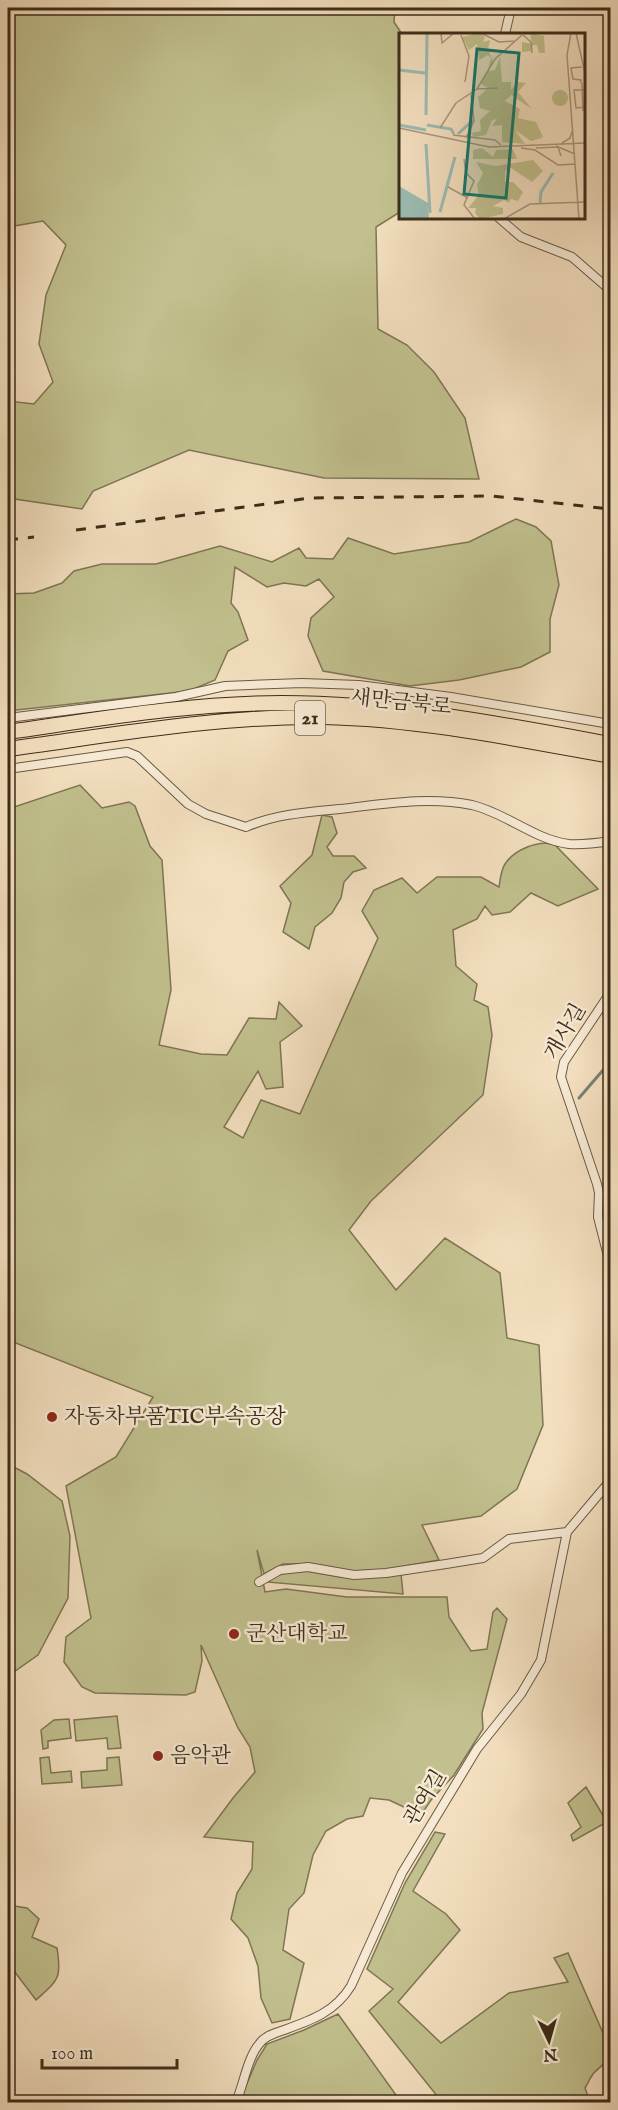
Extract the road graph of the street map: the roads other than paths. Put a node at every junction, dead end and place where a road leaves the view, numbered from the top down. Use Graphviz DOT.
graph roads {
  1 [pos="511,8"];
  2 [pos="505,33"];
  3 [pos="500,219"];
  4 [pos="610,290"];
  5 [pos="8,718"];
  6 [pos="610,724"];
  7 [pos="8,732"];
  8 [pos="610,744"];
  9 [pos="8,749"];
  10 [pos="610,756"];
  11 [pos="8,769"];
  12 [pos="610,842"];
  13 [pos="610,993"];
  14 [pos="610,1264"];
  15 [pos="610,1481"];
  16 [pos="567,1532"];
  17 [pos="259,1582"];
  18 [pos="236,2103"];
  1 -- 2 [label="street"];
  3 -- 4 [label="street"];
  5 -- 6 [label="street"];
  7 -- 8 [label="highway, 새만금북로 / 21"];
  9 -- 10 [label="highway, 새만금북로 / 21"];
  11 -- 12 [label="street"];
  13 -- 14 [label="street, 개사길"];
  15 -- 16 [label="street, 관여길"];
  16 -- 17 [label="street"];
  16 -- 18 [label="street, 관여길"];
}
